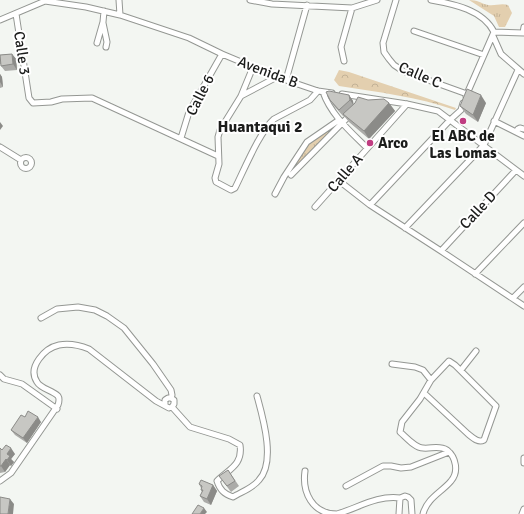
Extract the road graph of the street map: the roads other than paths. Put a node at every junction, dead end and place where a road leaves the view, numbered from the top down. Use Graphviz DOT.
graph roads {
  1 [pos="119,0"];
  2 [pos="250,0"];
  3 [pos="373,0"];
  4 [pos="396,0"];
  5 [pos="431,0"];
  6 [pos="45,1"];
  7 [pos="306,5"];
  8 [pos="352,8"];
  9 [pos="104,11"];
  10 [pos="16,14"];
  11 [pos="120,15"];
  12 [pos="0,20"];
  13 [pos="103,22"];
  14 [pos="414,31"];
  15 [pos="524,31"];
  16 [pos="493,34"];
  17 [pos="97,43"];
  18 [pos="106,47"];
  19 [pos="222,54"];
  20 [pos="484,55"];
  21 [pos="344,61"];
  22 [pos="253,67"];
  23 [pos="518,70"];
  24 [pos="524,74"];
  25 [pos="277,77"];
  26 [pos="286,80"];
  27 [pos="320,92"];
  28 [pos="467,94"];
  29 [pos="242,96"];
  30 [pos="363,97"];
  31 [pos="360,102"];
  32 [pos="407,104"];
  33 [pos="357,108"];
  34 [pos="450,120"];
  35 [pos="341,122"];
  36 [pos="494,122"];
  37 [pos="524,129"];
  38 [pos="516,132"];
  39 [pos="524,136"];
  40 [pos="181,138"];
  41 [pos="484,145"];
  42 [pos="0,147"];
  43 [pos="367,148"];
  44 [pos="218,156"];
  45 [pos="21,160"];
  46 [pos="516,170"];
  47 [pos="291,175"];
  48 [pos="524,176"];
  49 [pos="338,180"];
  50 [pos="275,194"];
  51 [pos="370,205"];
  52 [pos="315,207"];
  53 [pos="524,224"];
  54 [pos="406,228"];
  55 [pos="441,251"];
  56 [pos="475,274"];
  57 [pos="524,287"];
  58 [pos="513,298"];
  59 [pos="524,306"];
  60 [pos="41,318"];
  61 [pos="476,351"];
  62 [pos="392,364"];
  63 [pos="461,370"];
  64 [pos="0,375"];
  65 [pos="431,380"];
  66 [pos="424,393"];
  67 [pos="257,396"];
  68 [pos="171,398"];
  69 [pos="164,405"];
  70 [pos="172,407"];
  71 [pos="57,409"];
  72 [pos="449,452"];
  73 [pos="524,458"];
  74 [pos="524,464"];
  75 [pos="305,471"];
  76 [pos="0,481"];
  77 [pos="346,486"];
  78 [pos="400,498"];
  79 [pos="524,509"];
  80 [pos="399,514"];
  81 [pos="412,514"];
  82 [pos="423,514"];
  83 [pos="522,514"];
  1 -- 11 [label="street"];
  2 -- 7 [label="street"];
  3 -- 8 [label="street"];
  4 -- 28 [label="street, Calle C"];
  5 -- 16 [label="street"];
  6 -- 9 [label="street, Avenida B"];
  6 -- 10 [label="street, Avenida B"];
  7 -- 8 [label="street"];
  7 -- 26 [label="street"];
  8 -- 21 [label="street"];
  9 -- 11 [label="street, Avenida B"];
  9 -- 13 [label="street"];
  10 -- 12 [label="street, Avenida B"];
  10 -- 40 [label="street, Calle 3"];
  11 -- 19 [label="street, Avenida B"];
  13 -- 17 [label="street"];
  13 -- 18 [label="street"];
  14 -- 20 [label="street"];
  15 -- 16 [label="street"];
  16 -- 20 [label="street"];
  16 -- 23 [label="street"];
  19 -- 22 [label="street, Avenida B"];
  19 -- 40 [label="street, Calle 6"];
  20 -- 28 [label="street"];
  22 -- 25 [label="street, Avenida B"];
  22 -- 29 [label="street"];
  23 -- 24 [label="street"];
  23 -- 36 [label="street"];
  25 -- 26 [label="street, Avenida B"];
  25 -- 29 [label="street"];
  26 -- 27 [label="street, Avenida B"];
  27 -- 30 [label="street, Avenida B"];
  27 -- 35 [label="street"];
  27 -- 44 [label="street"];
  28 -- 34 [label="street"];
  29 -- 44 [label="street"];
  30 -- 31 [label="street"];
  30 -- 32 [label="street, Avenida B"];
  32 -- 34 [label="street, Avenida B"];
  32 -- 43 [label="street, Calle A"];
  33 -- 35 [label="street"];
  34 -- 41 [label="street, Avenida B"];
  34 -- 51 [label="street"];
  35 -- 43 [label="street"];
  35 -- 47 [label="street"];
  35 -- 50 [label="street"];
  36 -- 38 [label="street"];
  36 -- 41 [label="street"];
  37 -- 38 [label="street"];
  38 -- 39 [label="street"];
  40 -- 44 [label="street"];
  41 -- 46 [label="street, Avenida B"];
  41 -- 54 [label="street"];
  42 -- 45 [label="street"];
  43 -- 49 [label="street, Calle A"];
  46 -- 48 [label="street, Avenida B"];
  46 -- 55 [label="street, Calle D"];
  49 -- 51 [label="street"];
  49 -- 52 [label="street, Calle A"];
  51 -- 54 [label="street"];
  53 -- 56 [label="street"];
  54 -- 55 [label="street"];
  55 -- 56 [label="street"];
  56 -- 58 [label="street"];
  57 -- 58 [label="street"];
  58 -- 59 [label="street"];
  60 -- 68 [label="street"];
  61 -- 63 [label="street"];
  62 -- 65 [label="street"];
  63 -- 65 [label="street"];
  63 -- 66 [label="street"];
  64 -- 71 [label="street"];
  65 -- 66 [label="street"];
  66 -- 72 [label="street"];
  67 -- 70 [label="street"];
  68 -- 69 [label="street"];
  68 -- 70 [label="street"];
  69 -- 70 [label="street"];
  69 -- 71 [label="street"];
  71 -- 76 [label="street"];
  72 -- 77 [label="street"];
  72 -- 82 [label="street"];
  73 -- 74 [label="street"];
  75 -- 78 [label="street"];
  78 -- 80 [label="street"];
  78 -- 81 [label="street"];
  79 -- 83 [label="street"];
}
